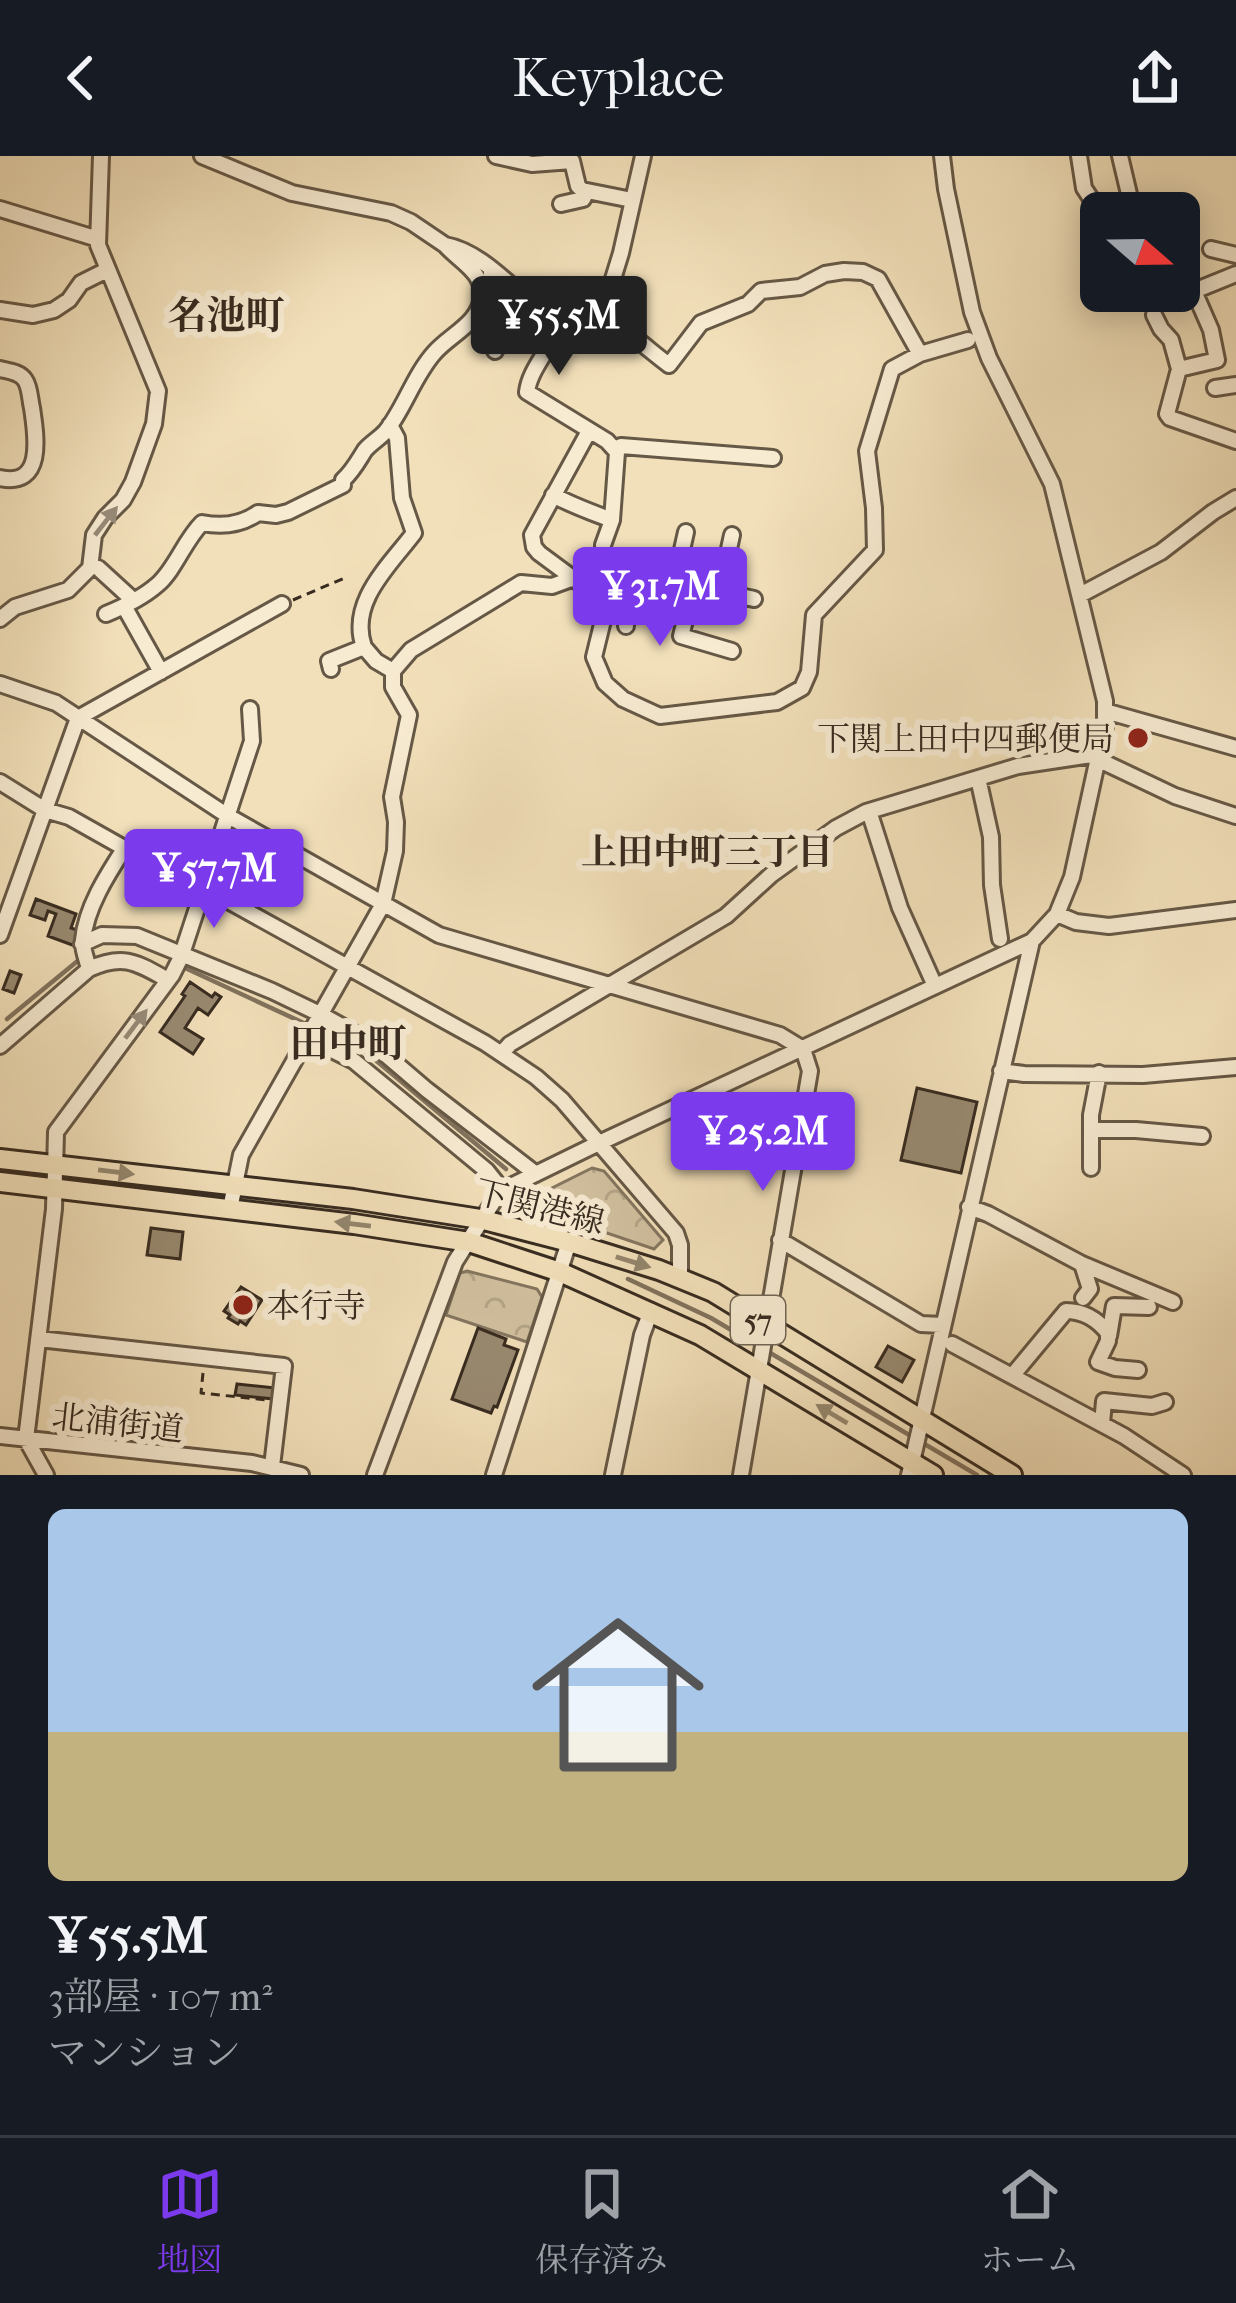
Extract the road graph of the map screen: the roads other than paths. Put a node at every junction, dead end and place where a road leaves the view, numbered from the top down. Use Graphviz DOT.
graph roads {
  1 [pos="101,156"];
  2 [pos="202,156"];
  3 [pos="496,156"];
  4 [pos="643,156"];
  5 [pos="942,156"];
  6 [pos="1079,156"];
  7 [pos="1120,156"];
  8 [pos="579,159"];
  9 [pos="587,191"];
  10 [pos="1087,192"];
  11 [pos="1129,192"];
  12 [pos="632,200"];
  13 [pos="561,204"];
  14 [pos="0,208"];
  15 [pos="98,239"];
  16 [pos="445,244"];
  17 [pos="1211,249"];
  18 [pos="1236,255"];
  19 [pos="491,269"];
  20 [pos="107,270"];
  21 [pos="1236,274"];
  22 [pos="0,310"];
  23 [pos="1154,315"];
  24 [pos="601,318"];
  25 [pos="557,323"];
  26 [pos="968,340"];
  27 [pos="495,351"];
  28 [pos="920,354"];
  29 [pos="0,369"];
  30 [pos="1179,369"];
  31 [pos="1236,385"];
  32 [pos="1215,388"];
  33 [pos="390,425"];
  34 [pos="589,431"];
  35 [pos="1236,441"];
  36 [pos="615,449"];
  37 [pos="772,458"];
  38 [pos="0,478"];
  39 [pos="553,495"];
  40 [pos="1236,498"];
  41 [pos="612,520"];
  42 [pos="686,532"];
  43 [pos="732,535"];
  44 [pos="91,566"];
  45 [pos="612,569"];
  46 [pos="574,578"];
  47 [pos="675,581"];
  48 [pos="694,586"];
  49 [pos="720,591"];
  50 [pos="1080,595"];
  51 [pos="754,599"];
  52 [pos="129,603"];
  53 [pos="282,604"];
  54 [pos="106,614"];
  55 [pos="0,619"];
  56 [pos="626,626"];
  57 [pos="364,647"];
  58 [pos="733,651"];
  59 [pos="331,669"];
  60 [pos="393,671"];
  61 [pos="161,672"];
  62 [pos="0,684"];
  63 [pos="250,709"];
  64 [pos="1106,711"];
  65 [pos="78,718"];
  66 [pos="1236,748"];
  67 [pos="1098,756"];
  68 [pos="978,778"];
  69 [pos="0,782"];
  70 [pos="45,810"];
  71 [pos="868,811"];
  72 [pos="228,816"];
  73 [pos="1236,816"];
  74 [pos="124,849"];
  75 [pos="202,891"];
  76 [pos="383,904"];
  77 [pos="1236,910"];
  78 [pos="1057,914"];
  79 [pos="0,935"];
  80 [pos="1000,939"];
  81 [pos="1032,941"];
  82 [pos="82,944"];
  83 [pos="181,955"];
  84 [pos="348,967"];
  85 [pos="89,969"];
  86 [pos="170,977"];
  87 [pos="610,985"];
  88 [pos="935,986"];
  89 [pos="321,1017"];
  90 [pos="309,1036"];
  91 [pos="3,1038"];
  92 [pos="802,1048"];
  93 [pos="502,1053"];
  94 [pos="1236,1067"];
  95 [pos="1001,1071"];
  96 [pos="1099,1072"];
  97 [pos="1091,1130"];
  98 [pos="1202,1136"];
  99 [pos="599,1143"];
  100 [pos="0,1159"];
  101 [pos="56,1165"];
  102 [pos="1091,1168"];
  103 [pos="536,1174"];
  104 [pos="0,1183"];
  105 [pos="233,1186"];
  106 [pos="55,1188"];
  107 [pos="503,1191"];
  108 [pos="969,1207"];
  109 [pos="230,1209"];
  110 [pos="480,1220"];
  111 [pos="781,1240"];
  112 [pos="469,1242"];
  113 [pos="569,1242"];
  114 [pos="1082,1264"];
  115 [pos="560,1272"];
  116 [pos="680,1277"];
  117 [pos="1083,1298"];
  118 [pos="1173,1302"];
  119 [pos="1149,1307"];
  120 [pos="651,1311"];
  121 [pos="942,1325"];
  122 [pos="766,1330"];
  123 [pos="1109,1337"];
  124 [pos="39,1339"];
  125 [pos="952,1344"];
  126 [pos="759,1365"];
  127 [pos="1138,1370"];
  128 [pos="1012,1376"];
  129 [pos="1165,1402"];
  130 [pos="1102,1424"];
  131 [pos="0,1436"];
  132 [pos="26,1438"];
  133 [pos="914,1447"];
  134 [pos="272,1466"];
  135 [pos="46,1475"];
  136 [pos="301,1475"];
  137 [pos="375,1475"];
  138 [pos="494,1475"];
  139 [pos="613,1475"];
  140 [pos="741,1475"];
  141 [pos="932,1475"];
  142 [pos="1012,1475"];
  143 [pos="1183,1475"];
  1 -- 15 [label="street"];
  2 -- 16 [label="street"];
  3 -- 8 [label="street"];
  4 -- 12 [label="street"];
  5 -- 50 [label="street"];
  6 -- 10 [label="street"];
  7 -- 11 [label="street"];
  8 -- 9 [label="street"];
  9 -- 12 [label="street"];
  9 -- 13 [label="street"];
  12 -- 24 [label="street"];
  14 -- 15 [label="street"];
  15 -- 20 [label="street"];
  16 -- 19 [label="street"];
  16 -- 33 [label="street"];
  17 -- 18 [label="street"];
  19 -- 25 [label="street"];
  19 -- 27 [label="street"];
  20 -- 22 [label="street"];
  44 -- 20 [label="street, one-way"];
  21 -- 30 [label="street"];
  23 -- 30 [label="street"];
  24 -- 25 [label="street"];
  24 -- 28 [label="street"];
  25 -- 34 [label="street"];
  26 -- 28 [label="street"];
  28 -- 46 [label="street"];
  29 -- 38 [label="street"];
  30 -- 35 [label="street"];
  31 -- 32 [label="street"];
  33 -- 52 [label="street"];
  33 -- 57 [label="street"];
  34 -- 36 [label="street"];
  34 -- 39 [label="street"];
  36 -- 37 [label="street"];
  36 -- 41 [label="street"];
  39 -- 41 [label="street"];
  39 -- 46 [label="street"];
  40 -- 50 [label="street"];
  41 -- 45 [label="street"];
  42 -- 47 [label="street"];
  43 -- 49 [label="street"];
  44 -- 52 [label="street"];
  44 -- 55 [label="street"];
  45 -- 47 [label="street"];
  45 -- 56 [label="street"];
  46 -- 60 [label="street"];
  47 -- 48 [label="street"];
  48 -- 49 [label="street"];
  48 -- 58 [label="street"];
  49 -- 51 [label="street"];
  50 -- 64 [label="street"];
  52 -- 54 [label="street"];
  52 -- 61 [label="street"];
  53 -- 61 [label="street"];
  57 -- 59 [label="street"];
  57 -- 60 [label="street"];
  60 -- 76 [label="street"];
  61 -- 65 [label="street"];
  62 -- 65 [label="street"];
  63 -- 72 [label="street"];
  64 -- 66 [label="street"];
  64 -- 67 [label="street"];
  65 -- 70 [label="street"];
  65 -- 72 [label="street"];
  67 -- 68 [label="street"];
  67 -- 73 [label="street"];
  67 -- 78 [label="street"];
  68 -- 71 [label="street"];
  68 -- 80 [label="street"];
  69 -- 70 [label="street"];
  70 -- 74 [label="street"];
  70 -- 79 [label="street"];
  71 -- 87 [label="street"];
  71 -- 88 [label="street"];
  72 -- 75 [label="street"];
  72 -- 76 [label="street"];
  74 -- 75 [label="street"];
  74 -- 82 [label="street"];
  75 -- 83 [label="street"];
  75 -- 84 [label="street"];
  76 -- 84 [label="street"];
  76 -- 87 [label="street"];
  77 -- 78 [label="street"];
  78 -- 81 [label="street"];
  81 -- 88 [label="street"];
  81 -- 95 [label="street"];
  82 -- 83 [label="street"];
  82 -- 85 [label="street"];
  83 -- 86 [label="street"];
  83 -- 89 [label="street"];
  84 -- 89 [label="street"];
  84 -- 93 [label="street"];
  85 -- 86 [label="street"];
  85 -- 91 [label="street"];
  101 -- 86 [label="street, one-way"];
  87 -- 92 [label="street"];
  87 -- 93 [label="street"];
  88 -- 92 [label="street"];
  89 -- 90 [label="street"];
  89 -- 103 [label="street"];
  90 -- 105 [label="street"];
  90 -- 107 [label="street"];
  92 -- 99 [label="street"];
  92 -- 111 [label="street"];
  93 -- 99 [label="street"];
  94 -- 96 [label="street"];
  95 -- 96 [label="street"];
  95 -- 108 [label="street"];
  96 -- 97 [label="street"];
  97 -- 98 [label="street"];
  97 -- 102 [label="street"];
  99 -- 103 [label="street"];
  99 -- 116 [label="street"];
  100 -- 101 [label="main road, 下関港線 / 57"];
  101 -- 105 [label="main road, 下関港線 / 57, one-way"];
  101 -- 106 [label="street"];
  103 -- 107 [label="street"];
  104 -- 106 [label="main road, 下関港線 / 57"];
  105 -- 109 [label="street"];
  105 -- 110 [label="main road, 下関港線 / 57"];
  106 -- 109 [label="main road, 下関港線 / 57"];
  106 -- 124 [label="street"];
  107 -- 110 [label="street"];
  108 -- 114 [label="street"];
  108 -- 121 [label="street"];
  112 -- 109 [label="main road, 下関港線 / 57, one-way"];
  110 -- 112 [label="street"];
  110 -- 113 [label="main road, 下関港線 / 57"];
  111 -- 121 [label="street"];
  111 -- 122 [label="street"];
  112 -- 115 [label="main road, 下関港線 / 57"];
  112 -- 137 [label="street"];
  113 -- 115 [label="street"];
  113 -- 116 [label="main road, 下関港線 / 57, one-way"];
  114 -- 117 [label="street"];
  114 -- 118 [label="street"];
  115 -- 120 [label="main road, 下関港線 / 57"];
  115 -- 138 [label="street"];
  116 -- 122 [label="main road, 下関港線 / 57"];
  119 -- 123 [label="street"];
  120 -- 126 [label="main road, 下関港線 / 57"];
  120 -- 139 [label="street"];
  121 -- 133 [label="street"];
  122 -- 126 [label="street"];
  122 -- 133 [label="main road, 下関港線 / 57"];
  123 -- 127 [label="street"];
  123 -- 128 [label="street"];
  124 -- 132 [label="street"];
  124 -- 134 [label="street"];
  125 -- 128 [label="street"];
  133 -- 126 [label="main road, 下関港線 / 57, one-way"];
  126 -- 140 [label="street"];
  128 -- 130 [label="street"];
  129 -- 130 [label="street"];
  130 -- 143 [label="street"];
  131 -- 132 [label="street, 北浦街道"];
  132 -- 134 [label="street, 北浦街道"];
  132 -- 135 [label="street"];
  133 -- 141 [label="main road, 下関港線 / 57"];
  133 -- 142 [label="main road, 下関港線 / 57"];
  134 -- 136 [label="street, 北浦街道"];
}
